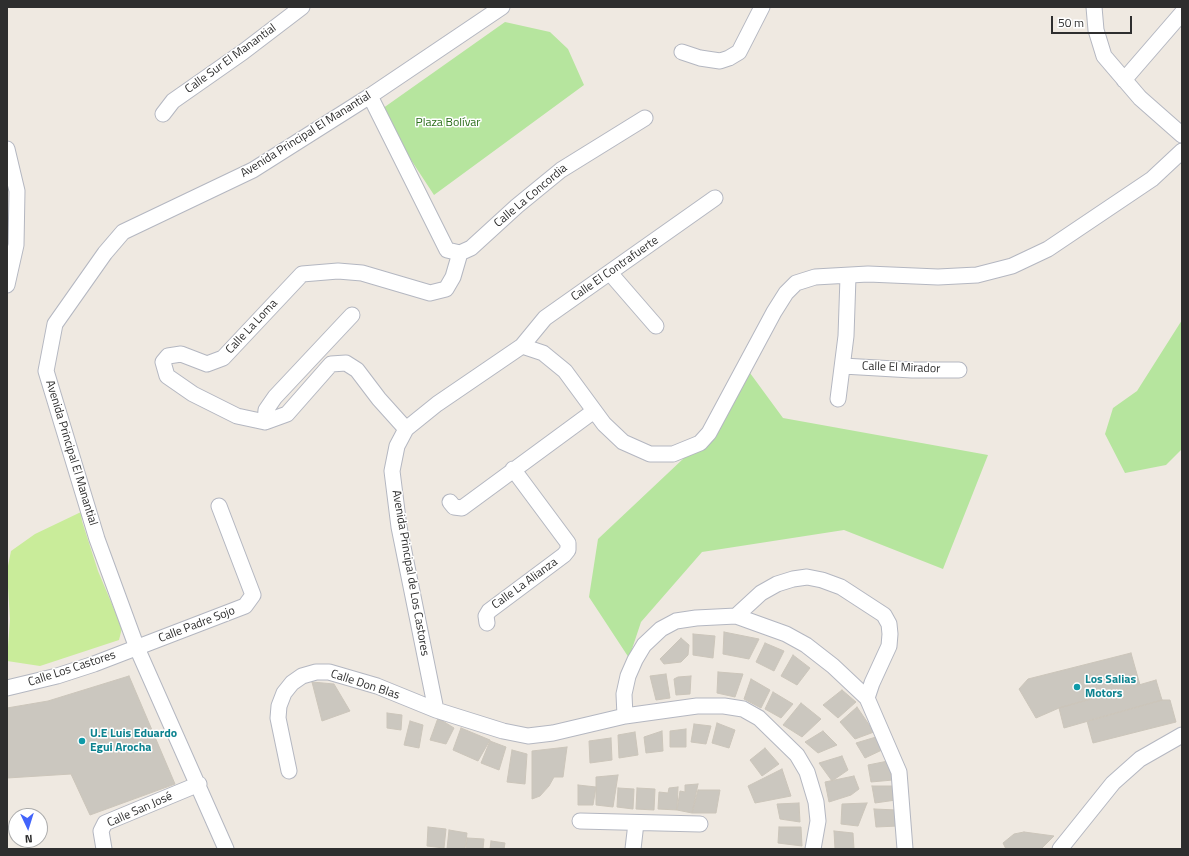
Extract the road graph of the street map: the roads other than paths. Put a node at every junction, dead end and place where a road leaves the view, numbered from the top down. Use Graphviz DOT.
graph roads {
  1 [pos="302,7"];
  2 [pos="502,7"];
  3 [pos="762,7"];
  4 [pos="1094,7"];
  5 [pos="1182,13"];
  6 [pos="682,52"];
  7 [pos="1124,80"];
  8 [pos="370,96"];
  9 [pos="164,114"];
  10 [pos="645,118"];
  11 [pos="1182,135"];
  12 [pos="7,149"];
  13 [pos="1182,151"];
  14 [pos="715,198"];
  15 [pos="460,253"];
  16 [pos="610,273"];
  17 [pos="848,276"];
  18 [pos="7,285"];
  19 [pos="352,315"];
  20 [pos="656,326"];
  21 [pos="522,346"];
  22 [pos="843,366"];
  23 [pos="959,370"];
  24 [pos="838,399"];
  25 [pos="594,411"];
  26 [pos="265,422"];
  27 [pos="406,428"];
  28 [pos="514,469"];
  29 [pos="450,502"];
  30 [pos="218,506"];
  31 [pos="736,616"];
  32 [pos="487,623"];
  33 [pos="137,648"];
  34 [pos="7,688"];
  35 [pos="867,698"];
  36 [pos="436,710"];
  37 [pos="625,716"];
  38 [pos="1182,735"];
  39 [pos="289,771"];
  40 [pos="199,784"];
  41 [pos="580,821"];
  42 [pos="636,823"];
  43 [pos="700,824"];
  44 [pos="104,849"];
  45 [pos="226,849"];
  46 [pos="633,849"];
  47 [pos="813,849"];
  48 [pos="905,849"];
  49 [pos="1060,849"];
  1 -- 9 [label="street, Calle Sur El Manantial"];
  2 -- 8 [label="street, Avenida Principal El Manantial"];
  3 -- 6 [label="street"];
  4 -- 7 [label="street"];
  5 -- 7 [label="street"];
  7 -- 11 [label="street"];
  8 -- 15 [label="street"];
  8 -- 33 [label="street, Avenida Principal El Manantial"];
  10 -- 15 [label="street, Calle La Concordia"];
  12 -- 18 [label="street"];
  13 -- 17 [label="street"];
  14 -- 16 [label="street, Calle El Contrafuerte"];
  15 -- 26 [label="street, Calle La Loma"];
  16 -- 20 [label="street"];
  16 -- 21 [label="street, Calle El Contrafuerte"];
  17 -- 22 [label="street"];
  17 -- 25 [label="street"];
  19 -- 26 [label="street"];
  21 -- 25 [label="street"];
  21 -- 27 [label="street, Avenida Principal de Los Castores"];
  22 -- 23 [label="street, Calle El Mirador"];
  22 -- 24 [label="street"];
  25 -- 28 [label="street"];
  26 -- 27 [label="street"];
  27 -- 36 [label="street, Avenida Principal de Los Castores"];
  28 -- 29 [label="street"];
  28 -- 32 [label="street, Calle La Alianza"];
  30 -- 33 [label="street, Calle Padre Sojo"];
  31 -- 35 [label="street"];
  31 -- 35 [label="street"];
  31 -- 37 [label="street"];
  33 -- 34 [label="street, Calle Los Castores"];
  33 -- 40 [label="street, Avenida Principal El Manantial"];
  35 -- 48 [label="street"];
  36 -- 37 [label="street"];
  36 -- 39 [label="street, Calle Don Blas"];
  37 -- 47 [label="street"];
  38 -- 49 [label="street"];
  40 -- 44 [label="street, Calle San José"];
  40 -- 45 [label="street, Avenida Principal El Manantial"];
  41 -- 42 [label="street"];
  42 -- 43 [label="street"];
  42 -- 46 [label="street"];
}
